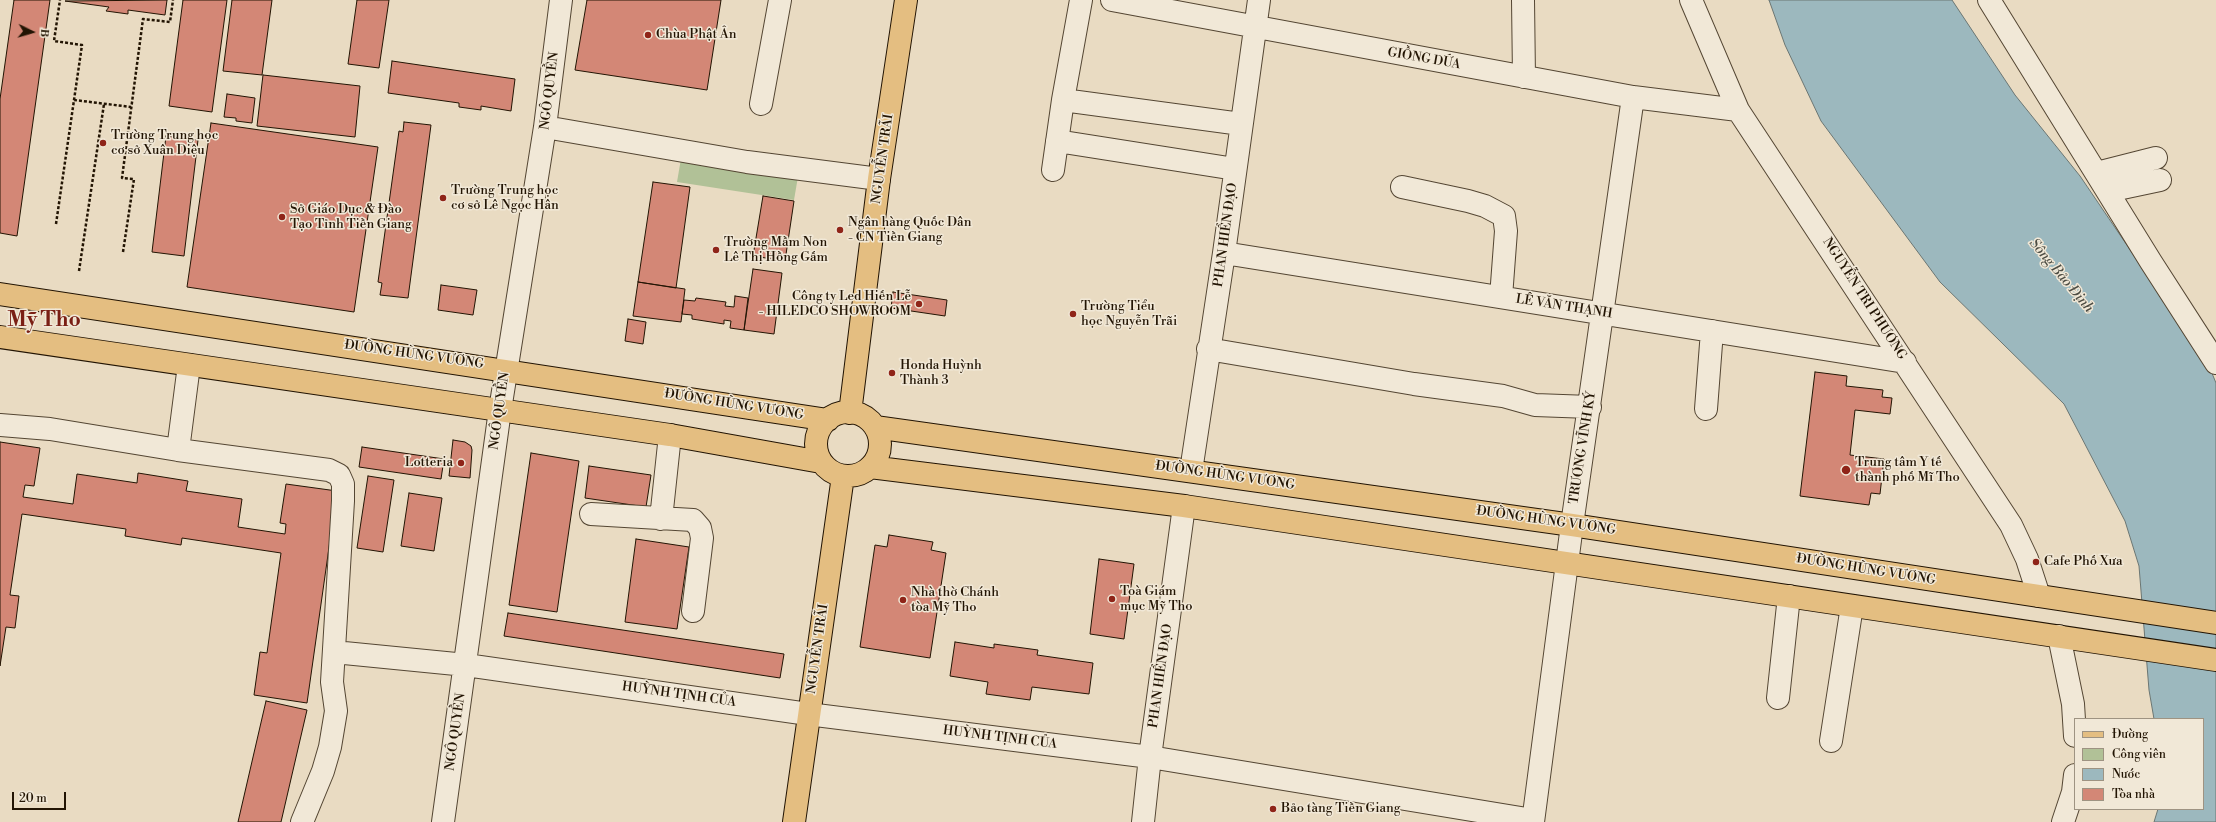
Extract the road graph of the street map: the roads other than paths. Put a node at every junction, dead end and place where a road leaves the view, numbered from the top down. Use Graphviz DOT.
graph roads {
  1 [pos="561,0"];
  2 [pos="780,0"];
  3 [pos="906,0"];
  4 [pos="1081,0"];
  5 [pos="1112,0"];
  6 [pos="1259,0"];
  7 [pos="1523,0"];
  8 [pos="1691,0"];
  9 [pos="1989,0"];
  10 [pos="1255,28"];
  11 [pos="1524,77"];
  12 [pos="1633,97"];
  13 [pos="1063,100"];
  14 [pos="761,104"];
  15 [pos="1738,110"];
  16 [pos="1241,124"];
  17 [pos="546,126"];
  18 [pos="1057,141"];
  19 [pos="2156,158"];
  20 [pos="1235,169"];
  21 [pos="1053,170"];
  22 [pos="2097,172"];
  23 [pos="879,179"];
  24 [pos="2160,180"];
  25 [pos="1402,187"];
  26 [pos="2108,191"];
  27 [pos="1224,253"];
  28 [pos="0,294"];
  29 [pos="1501,297"];
  30 [pos="1602,313"];
  31 [pos="1712,331"];
  32 [pos="0,337"];
  33 [pos="1208,349"];
  34 [pos="1905,362"];
  35 [pos="2216,363"];
  36 [pos="189,365"];
  37 [pos="507,369"];
  38 [pos="1590,407"];
  39 [pos="1706,409"];
  40 [pos="500,410"];
  41 [pos="850,413"];
  42 [pos="828,420"];
  43 [pos="0,425"];
  44 [pos="875,427"];
  45 [pos="670,435"];
  46 [pos="178,450"];
  47 [pos="821,462"];
  48 [pos="870,467"];
  49 [pos="1191,471"];
  50 [pos="843,476"];
  51 [pos="1184,506"];
  52 [pos="591,514"];
  53 [pos="661,519"];
  54 [pos="1572,525"];
  55 [pos="1566,563"];
  56 [pos="1789,596"];
  57 [pos="2039,596"];
  58 [pos="1852,606"];
  59 [pos="693,611"];
  60 [pos="2216,623"];
  61 [pos="2059,636"];
  62 [pos="334,652"];
  63 [pos="2216,660"];
  64 [pos="466,665"];
  65 [pos="1778,698"];
  66 [pos="808,714"];
  67 [pos="2074,720"];
  68 [pos="1831,740"];
  69 [pos="1150,757"];
  70 [pos="2074,784"];
  71 [pos="1533,821"];
  72 [pos="302,822"];
  73 [pos="443,822"];
  74 [pos="794,822"];
  75 [pos="1144,822"];
  76 [pos="2063,822"];
  1 -- 17 [label="street, NGÔ QUYỀN"];
  2 -- 14 [label="street"];
  3 -- 23 [label="main road, NGUYỄN TRÃI"];
  4 -- 13 [label="street"];
  5 -- 10 [label="street, GIỒNG DỨA"];
  6 -- 10 [label="street, PHAN HIỂN ĐẠO"];
  7 -- 11 [label="street"];
  8 -- 15 [label="street, NGUYỄN TRI PHƯƠNG"];
  9 -- 22 [label="street"];
  10 -- 11 [label="street, GIỒNG DỨA"];
  10 -- 16 [label="street, PHAN HIỂN ĐẠO"];
  11 -- 12 [label="street, GIỒNG DỨA"];
  12 -- 15 [label="street, GIỒNG DỨA"];
  12 -- 30 [label="street, TRƯƠNG VĨNH KÝ"];
  13 -- 16 [label="street"];
  13 -- 18 [label="street"];
  15 -- 34 [label="street, NGUYỄN TRI PHƯƠNG"];
  16 -- 20 [label="street, PHAN HIỂN ĐẠO"];
  17 -- 23 [label="street"];
  17 -- 37 [label="street, NGÔ QUYỀN"];
  18 -- 20 [label="street"];
  18 -- 21 [label="street"];
  19 -- 22 [label="street"];
  20 -- 27 [label="street, PHAN HIỂN ĐẠO"];
  22 -- 26 [label="street"];
  23 -- 41 [label="main road, NGUYỄN TRÃI"];
  24 -- 26 [label="street"];
  25 -- 29 [label="street"];
  26 -- 35 [label="street"];
  27 -- 29 [label="street, LÊ VĂN THẠNH"];
  27 -- 33 [label="street, PHAN HIỂN ĐẠO"];
  28 -- 37 [label="main road, ĐƯỜNG HÙNG VƯƠNG"];
  29 -- 30 [label="street, LÊ VĂN THẠNH"];
  30 -- 31 [label="street, LÊ VĂN THẠNH"];
  30 -- 38 [label="street, TRƯƠNG VĨNH KÝ"];
  31 -- 34 [label="street, LÊ VĂN THẠNH"];
  31 -- 39 [label="street"];
  32 -- 36 [label="main road"];
  33 -- 38 [label="street"];
  33 -- 49 [label="street, PHAN HIỂN ĐẠO"];
  34 -- 57 [label="street, NGUYỄN TRI PHƯƠNG"];
  36 -- 40 [label="main road"];
  36 -- 46 [label="street"];
  37 -- 40 [label="street, NGÔ QUYỀN"];
  37 -- 42 [label="main road, ĐƯỜNG HÙNG VƯƠNG"];
  38 -- 54 [label="street, TRƯƠNG VĨNH KÝ"];
  40 -- 45 [label="main road"];
  40 -- 64 [label="street, NGÔ QUYỀN"];
  41 -- 42 [label="main road"];
  41 -- 44 [label="main road"];
  42 -- 47 [label="main road"];
  43 -- 46 [label="street"];
  44 -- 48 [label="main road"];
  44 -- 49 [label="main road, ĐƯỜNG HÙNG VƯƠNG"];
  45 -- 47 [label="main road"];
  45 -- 53 [label="street"];
  46 -- 62 [label="street"];
  47 -- 50 [label="main road"];
  48 -- 50 [label="main road"];
  48 -- 51 [label="main road"];
  49 -- 54 [label="main road, ĐƯỜNG HÙNG VƯƠNG"];
  50 -- 66 [label="main road, NGUYỄN TRÃI"];
  51 -- 55 [label="main road"];
  51 -- 69 [label="street, PHAN HIỂN ĐẠO"];
  52 -- 53 [label="street"];
  53 -- 59 [label="street"];
  54 -- 55 [label="street, TRƯƠNG VĨNH KÝ"];
  54 -- 57 [label="main road, ĐƯỜNG HÙNG VƯƠNG"];
  55 -- 56 [label="main road"];
  55 -- 71 [label="street, TRƯƠNG VĨNH KÝ"];
  56 -- 58 [label="main road"];
  56 -- 65 [label="street"];
  57 -- 60 [label="main road, ĐƯỜNG HÙNG VƯƠNG"];
  58 -- 61 [label="main road"];
  58 -- 68 [label="street"];
  61 -- 63 [label="main road"];
  61 -- 67 [label="street"];
  62 -- 64 [label="street, HUỲNH TỊNH CỦA"];
  62 -- 72 [label="street"];
  64 -- 66 [label="street, HUỲNH TỊNH CỦA"];
  64 -- 73 [label="street, NGÔ QUYỀN"];
  66 -- 69 [label="street, HUỲNH TỊNH CỦA"];
  66 -- 74 [label="main road, NGUYỄN TRÃI"];
  69 -- 71 [label="street, HUỲNH TỊNH CỦA"];
  69 -- 75 [label="street, PHAN HIỂN ĐẠO"];
  70 -- 76 [label="street"];
}
